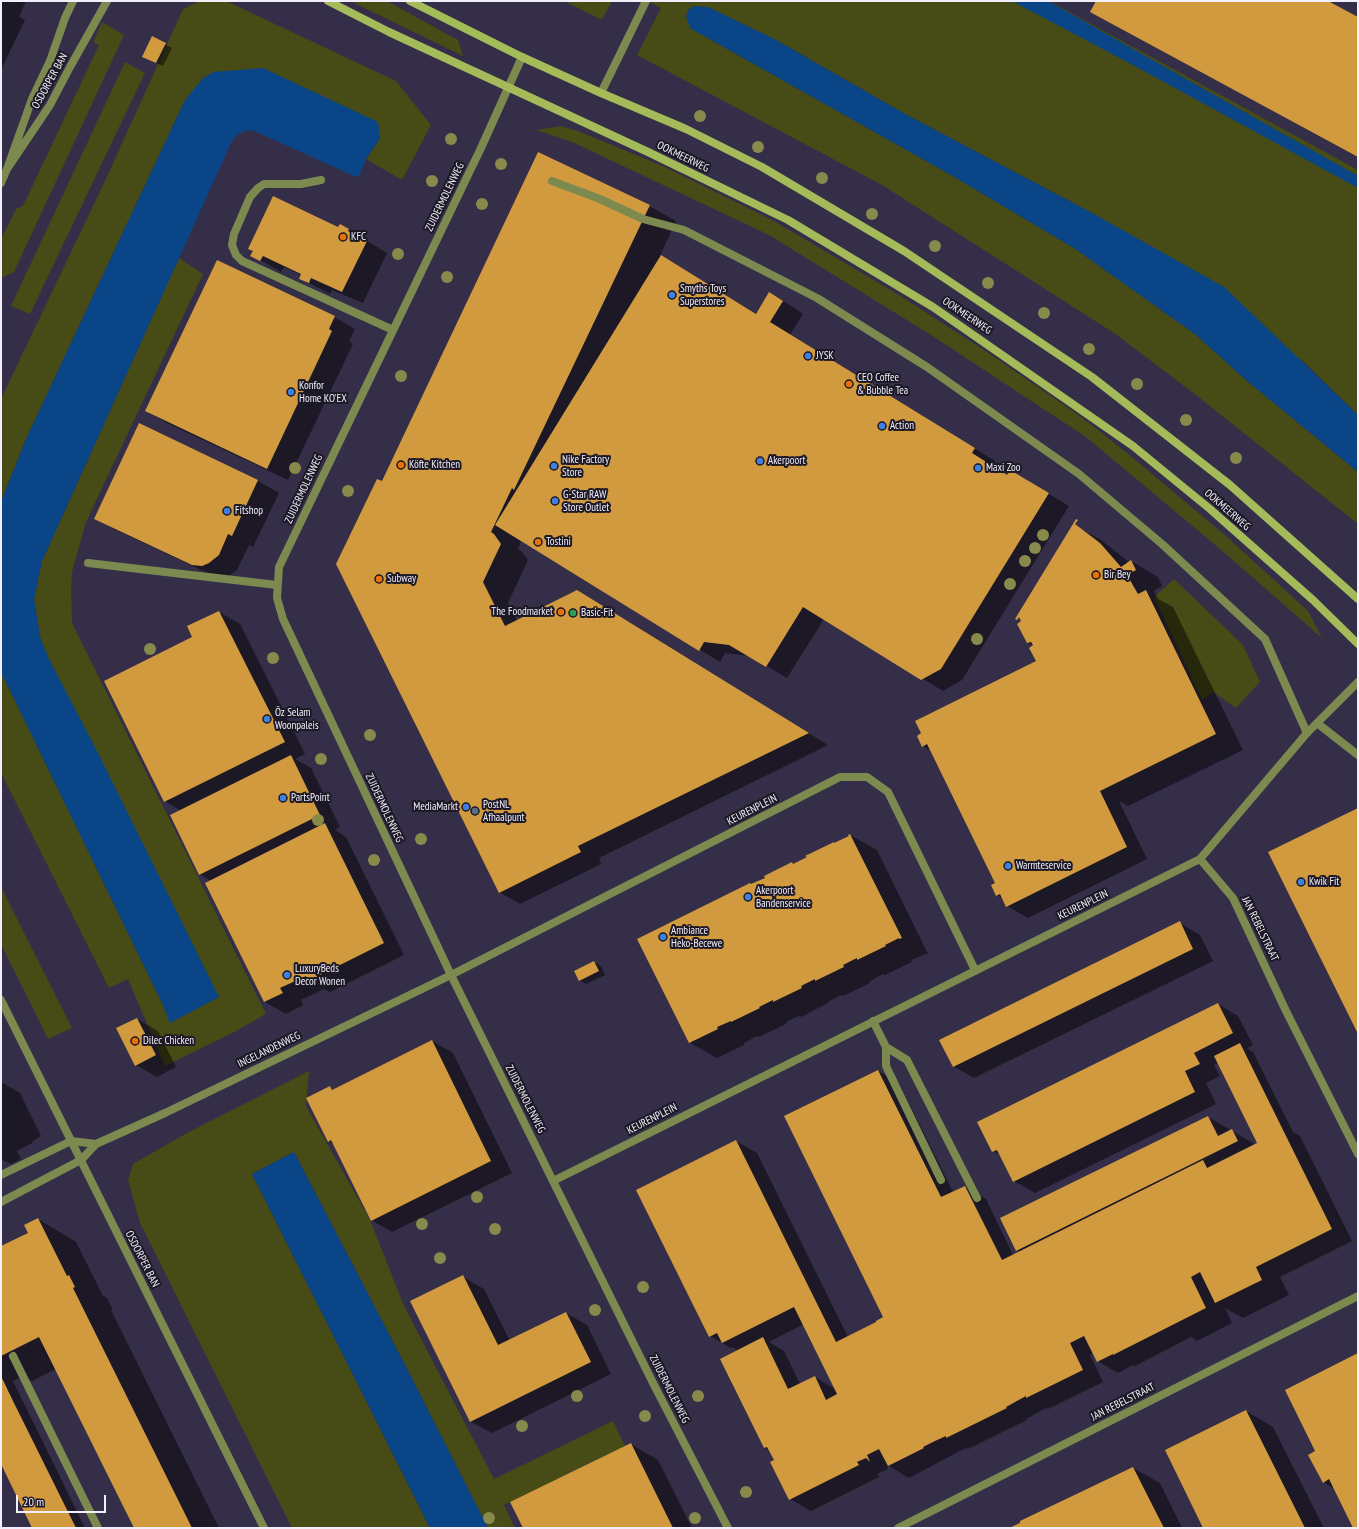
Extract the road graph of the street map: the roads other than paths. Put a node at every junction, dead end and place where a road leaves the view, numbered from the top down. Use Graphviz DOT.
graph roads {
  1 [pos="72,1"];
  2 [pos="107,1"];
  3 [pos="328,1"];
  4 [pos="410,1"];
  5 [pos="646,1"];
  6 [pos="522,57"];
  7 [pos="510,87"];
  8 [pos="601,93"];
  9 [pos="7,169"];
  10 [pos="321,180"];
  11 [pos="552,181"];
  12 [pos="1,183"];
  13 [pos="393,330"];
  14 [pos="88,564"];
  15 [pos="277,584"];
  16 [pos="1358,599"];
  17 [pos="1358,644"];
  18 [pos="1358,682"];
  19 [pos="1317,723"];
  20 [pos="1307,733"];
  21 [pos="1358,755"];
  22 [pos="1200,859"];
  23 [pos="975,970"];
  24 [pos="451,975"];
  25 [pos="1,1000"];
  26 [pos="874,1021"];
  27 [pos="886,1047"];
  28 [pos="71,1142"];
  29 [pos="96,1144"];
  30 [pos="1358,1154"];
  31 [pos="80,1160"];
  32 [pos="1,1175"];
  33 [pos="941,1180"];
  34 [pos="553,1181"];
  35 [pos="977,1198"];
  36 [pos="1,1202"];
  37 [pos="1358,1296"];
  38 [pos="13,1356"];
  39 [pos="98,1528"];
  40 [pos="264,1528"];
  41 [pos="728,1528"];
  42 [pos="898,1528"];
  1 -- 9 [label="street, OSDORPER BAN"];
  2 -- 9 [label="street, OSDORPER BAN"];
  3 -- 7 [label="main road, OOKMEERWEG"];
  4 -- 6 [label="main road, OOKMEERWEG"];
  5 -- 8 [label="street"];
  6 -- 7 [label="street"];
  6 -- 8 [label="main road, OOKMEERWEG"];
  7 -- 13 [label="street, ZUIDERMOLENWEG"];
  7 -- 17 [label="main road, OOKMEERWEG"];
  8 -- 16 [label="main road, OOKMEERWEG"];
  9 -- 12 [label="street, OSDORPER BAN"];
  10 -- 13 [label="street"];
  11 -- 20 [label="street"];
  13 -- 15 [label="street, ZUIDERMOLENWEG"];
  14 -- 15 [label="street"];
  15 -- 24 [label="street, ZUIDERMOLENWEG"];
  18 -- 19 [label="street"];
  19 -- 20 [label="street"];
  19 -- 21 [label="street"];
  20 -- 22 [label="street"];
  22 -- 23 [label="street, KEURENPLEIN"];
  22 -- 30 [label="street, JAN REBELSTRAAT"];
  23 -- 24 [label="street, KEURENPLEIN"];
  23 -- 26 [label="street, KEURENPLEIN"];
  24 -- 29 [label="street, INGELANDENWEG"];
  24 -- 34 [label="street, ZUIDERMOLENWEG"];
  25 -- 28 [label="street, OSDORPER BAN"];
  26 -- 27 [label="street"];
  26 -- 34 [label="street, KEURENPLEIN"];
  27 -- 33 [label="street"];
  27 -- 35 [label="street"];
  28 -- 29 [label="street, INGELANDENWEG"];
  28 -- 31 [label="street, OSDORPER BAN"];
  28 -- 32 [label="street, INGELANDENWEG"];
  29 -- 31 [label="street, INGELANDENWEG"];
  31 -- 36 [label="street, INGELANDENWEG"];
  31 -- 40 [label="street, OSDORPER BAN"];
  34 -- 41 [label="street, ZUIDERMOLENWEG"];
  37 -- 42 [label="street, JAN REBELSTRAAT"];
  38 -- 39 [label="street"];
}
